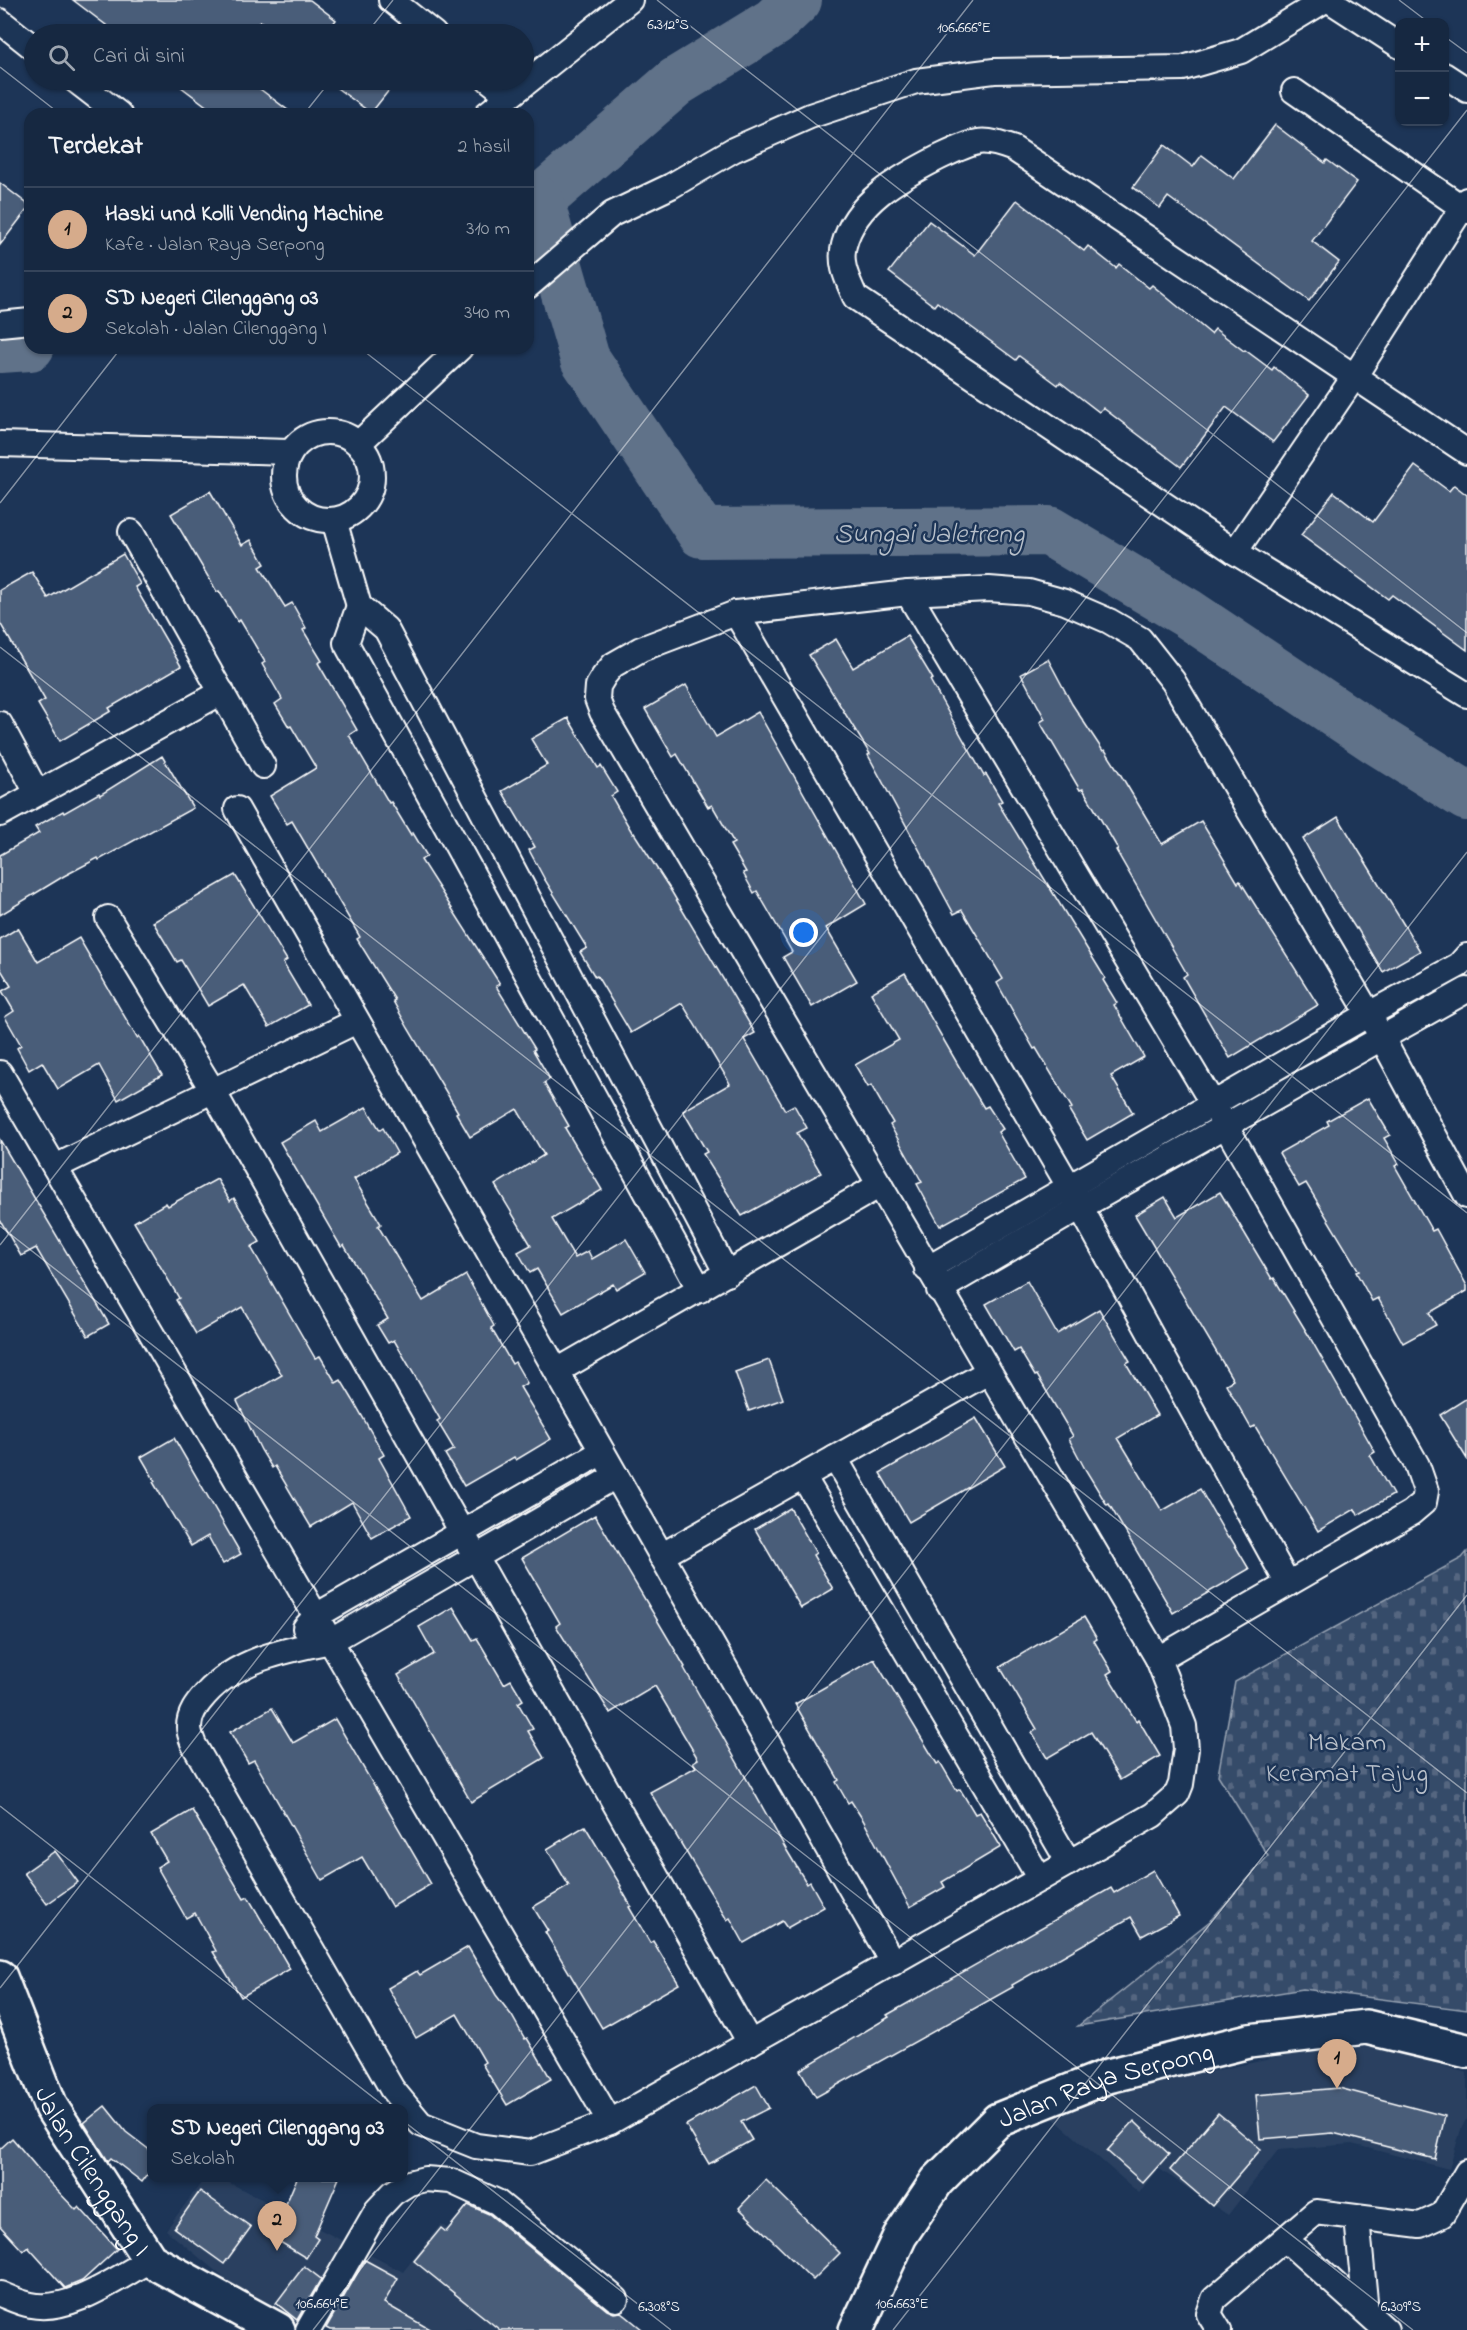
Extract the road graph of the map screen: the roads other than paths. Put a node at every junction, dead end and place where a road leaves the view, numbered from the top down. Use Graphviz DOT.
graph roads {
  1 [pos="392,0"];
  2 [pos="630,0"];
  3 [pos="1327,0"];
  4 [pos="0,21"];
  5 [pos="422,24"];
  6 [pos="24,40"];
  7 [pos="1395,43"];
  8 [pos="534,75"];
  9 [pos="1449,78"];
  10 [pos="88,90"];
  11 [pos="502,90"];
  12 [pos="514,90"];
  13 [pos="1467,90"];
  14 [pos="1294,91"];
  15 [pos="508,95"];
  16 [pos="111,108"];
  17 [pos="494,108"];
  18 [pos="1465,206"];
  19 [pos="534,281"];
  20 [pos="24,322"];
  21 [pos="0,324"];
  22 [pos="454,354"];
  23 [pos="1354,377"];
  24 [pos="0,444"];
  25 [pos="358,444"];
  26 [pos="290,452"];
  27 [pos="1467,452"];
  28 [pos="334,520"];
  29 [pos="131,532"];
  30 [pos="1235,552"];
  31 [pos="908,593"];
  32 [pos="359,606"];
  33 [pos="736,613"];
  34 [pos="222,692"];
  35 [pos="1467,695"];
  36 [pos="0,724"];
  37 [pos="263,766"];
  38 [pos="37,793"];
  39 [pos="237,809"];
  40 [pos="0,814"];
  41 [pos="108,918"];
  42 [pos="1467,956"];
  43 [pos="1467,990"];
  44 [pos="1369,1014"];
  45 [pos="357,1021"];
  46 [pos="1382,1037"];
  47 [pos="0,1072"];
  48 [pos="213,1091"];
  49 [pos="1220,1116"];
  50 [pos="55,1167"];
  51 [pos="880,1185"];
  52 [pos="1467,1196"];
  53 [pos="1075,1197"];
  54 [pos="727,1275"];
  55 [pos="933,1279"];
  56 [pos="700,1290"];
  57 [pos="557,1371"];
  58 [pos="988,1372"];
  59 [pos="602,1452"];
  60 [pos="835,1458"];
  61 [pos="616,1476"];
  62 [pos="803,1476"];
  63 [pos="462,1533"];
  64 [pos="661,1556"];
  65 [pos="476,1557"];
  66 [pos="1288,1584"];
  67 [pos="316,1616"];
  68 [pos="331,1641"];
  69 [pos="285,1650"];
  70 [pos="1158,1659"];
  71 [pos="1069,1863"];
  72 [pos="1040,1879"];
  73 [pos="893,1963"];
  74 [pos="0,1977"];
  75 [pos="750,2043"];
  76 [pos="1467,2051"];
  77 [pos="404,2104"];
  78 [pos="408,2108"];
  79 [pos="610,2122"];
  80 [pos="1463,2187"];
  81 [pos="1357,2218"];
  82 [pos="1285,2239"];
  83 [pos="150,2260"];
  84 [pos="0,2294"];
  85 [pos="616,2299"];
  86 [pos="1366,2311"];
  87 [pos="1208,2325"];
  88 [pos="278,2330"];
  89 [pos="308,2330"];
  90 [pos="856,2330"];
  91 [pos="1386,2330"];
  1 -- 5 [label="street"];
  2 -- 8 [label="street"];
  3 -- 7 [label="street"];
  3 -- 19 [label="street"];
  4 -- 6 [label="street"];
  9 -- 13 [label="street"];
  10 -- 16 [label="street"];
  11 -- 15 [label="street"];
  12 -- 15 [label="street"];
  14 -- 18 [label="street"];
  15 -- 17 [label="street"];
  18 -- 23 [label="street"];
  20 -- 21 [label="street"];
  22 -- 25 [label="street"];
  23 -- 27 [label="street"];
  23 -- 30 [label="street"];
  23 -- 30 [label="street"];
  24 -- 26 [label="street"];
  25 -- 26 [label="street"];
  25 -- 28 [label="street"];
  26 -- 28 [label="street"];
  28 -- 32 [label="street"];
  29 -- 34 [label="street"];
  30 -- 35 [label="street"];
  31 -- 33 [label="street"];
  31 -- 44 [label="street"];
  31 -- 49 [label="street"];
  32 -- 54 [label="street"];
  32 -- 56 [label="street"];
  33 -- 51 [label="street"];
  33 -- 53 [label="street"];
  34 -- 37 [label="street"];
  34 -- 38 [label="street"];
  36 -- 38 [label="street"];
  38 -- 40 [label="street"];
  39 -- 45 [label="street"];
  41 -- 48 [label="street"];
  42 -- 44 [label="street"];
  43 -- 46 [label="street"];
  44 -- 46 [label="street"];
  44 -- 49 [label="street"];
  45 -- 48 [label="street"];
  45 -- 57 [label="street"];
  46 -- 49 [label="street"];
  46 -- 52 [label="street"];
  47 -- 50 [label="street"];
  48 -- 50 [label="street"];
  48 -- 63 [label="street"];
  49 -- 53 [label="street"];
  49 -- 66 [label="street"];
  50 -- 67 [label="street"];
  51 -- 54 [label="street"];
  51 -- 55 [label="street"];
  53 -- 55 [label="street"];
  53 -- 66 [label="street"];
  54 -- 56 [label="street"];
  55 -- 58 [label="street"];
  56 -- 57 [label="street"];
  57 -- 59 [label="street"];
  58 -- 60 [label="street"];
  58 -- 70 [label="street"];
  59 -- 61 [label="street"];
  59 -- 63 [label="street"];
  60 -- 62 [label="street"];
  60 -- 71 [label="street"];
  61 -- 64 [label="street"];
  61 -- 65 [label="street"];
  62 -- 64 [label="street"];
  62 -- 72 [label="street"];
  63 -- 65 [label="street"];
  63 -- 67 [label="street"];
  64 -- 73 [label="street"];
  65 -- 68 [label="street"];
  65 -- 75 [label="street"];
  66 -- 70 [label="street"];
  67 -- 68 [label="street"];
  67 -- 69 [label="street"];
  68 -- 69 [label="street"];
  68 -- 79 [label="street"];
  69 -- 77 [label="street"];
  70 -- 71 [label="street"];
  71 -- 72 [label="street"];
  72 -- 73 [label="street"];
  73 -- 75 [label="street"];
  74 -- 83 [label="main road, Jalan Cilenggang I"];
  75 -- 79 [label="street"];
  76 -- 90 [label="main road, Jalan Raya Serpong"];
  78 -- 79 [label="street"];
  80 -- 81 [label="street"];
  81 -- 82 [label="street"];
  81 -- 86 [label="street"];
  82 -- 86 [label="street"];
  82 -- 87 [label="street"];
  83 -- 84 [label="street"];
  83 -- 88 [label="main road, Jalan Cilenggang I"];
  85 -- 89 [label="street"];
  86 -- 91 [label="street"];
}
